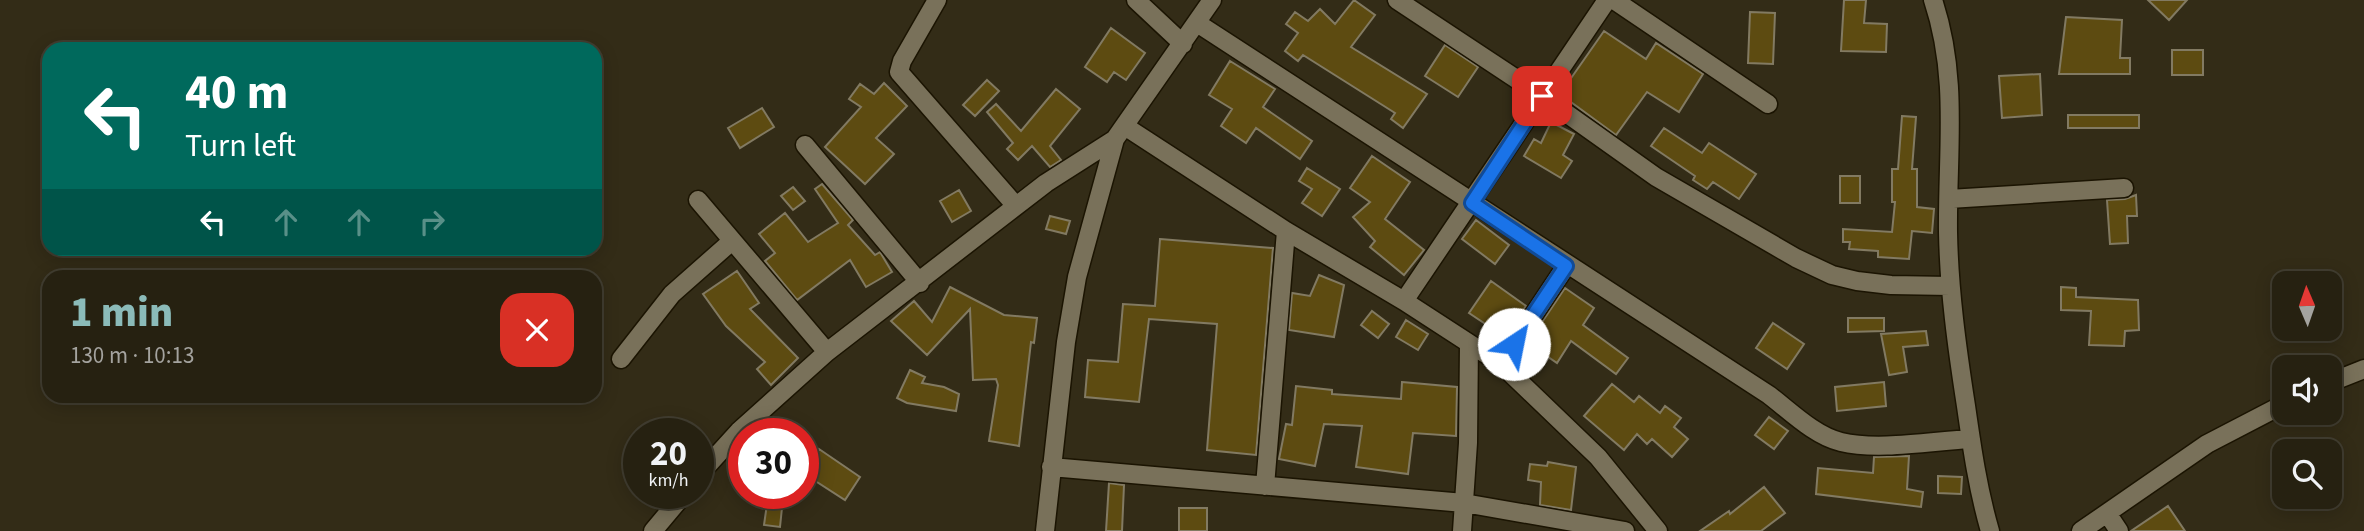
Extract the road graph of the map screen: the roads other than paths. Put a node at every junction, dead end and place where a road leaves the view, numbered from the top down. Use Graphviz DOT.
graph roads {
  1 [pos="937,0"];
  2 [pos="1136,0"];
  3 [pos="1212,0"];
  4 [pos="1397,0"];
  5 [pos="1607,0"];
  6 [pos="1614,0"];
  7 [pos="1933,0"];
  8 [pos="1197,23"];
  9 [pos="1183,44"];
  10 [pos="1542,96"];
  11 [pos="1768,104"];
  12 [pos="1120,133"];
  13 [pos="805,145"];
  14 [pos="2124,188"];
  15 [pos="1949,199"];
  16 [pos="698,200"];
  17 [pos="1472,203"];
  18 [pos="1016,206"];
  19 [pos="1286,231"];
  20 [pos="732,241"];
  21 [pos="1566,266"];
  22 [pos="920,283"];
  23 [pos="1950,286"];
  24 [pos="1404,301"];
  25 [pos="1469,344"];
  26 [pos="827,352"];
  27 [pos="621,359"];
  28 [pos="1501,364"];
  29 [pos="2364,369"];
  30 [pos="2342,378"];
  31 [pos="2272,410"];
  32 [pos="1971,439"];
  33 [pos="714,458"];
  34 [pos="1051,467"];
  35 [pos="1265,485"];
  36 [pos="1464,503"];
  37 [pos="671,509"];
  38 [pos="2107,513"];
  39 [pos="653,531"];
  40 [pos="1045,531"];
  41 [pos="1462,531"];
  42 [pos="1625,531"];
  43 [pos="1658,531"];
  44 [pos="1990,531"];
  45 [pos="2081,531"];
  46 [pos="2119,531"];
  1 -- 18 [label="street"];
  2 -- 9 [label="street"];
  3 -- 8 [label="street"];
  4 -- 10 [label="street"];
  5 -- 10 [label="street"];
  6 -- 11 [label="street"];
  7 -- 15 [label="street"];
  8 -- 9 [label="street"];
  8 -- 17 [label="street"];
  9 -- 12 [label="street"];
  10 -- 17 [label="street"];
  10 -- 23 [label="street"];
  12 -- 18 [label="street"];
  12 -- 19 [label="street"];
  12 -- 34 [label="street"];
  13 -- 22 [label="street"];
  14 -- 15 [label="street"];
  15 -- 23 [label="street"];
  16 -- 20 [label="street"];
  17 -- 21 [label="street"];
  17 -- 24 [label="street"];
  18 -- 22 [label="street"];
  19 -- 24 [label="street"];
  19 -- 35 [label="street"];
  20 -- 26 [label="street"];
  20 -- 27 [label="street"];
  21 -- 28 [label="street"];
  21 -- 32 [label="street"];
  22 -- 26 [label="street"];
  23 -- 32 [label="street"];
  24 -- 25 [label="street"];
  25 -- 28 [label="street"];
  25 -- 36 [label="street"];
  26 -- 33 [label="street"];
  28 -- 43 [label="street"];
  29 -- 30 [label="street"];
  31 -- 38 [label="street"];
  32 -- 44 [label="street"];
  34 -- 35 [label="street"];
  34 -- 40 [label="street"];
  35 -- 36 [label="street"];
  36 -- 41 [label="street"];
  36 -- 42 [label="street"];
  37 -- 39 [label="street"];
  38 -- 45 [label="street"];
  38 -- 46 [label="street"];
}
